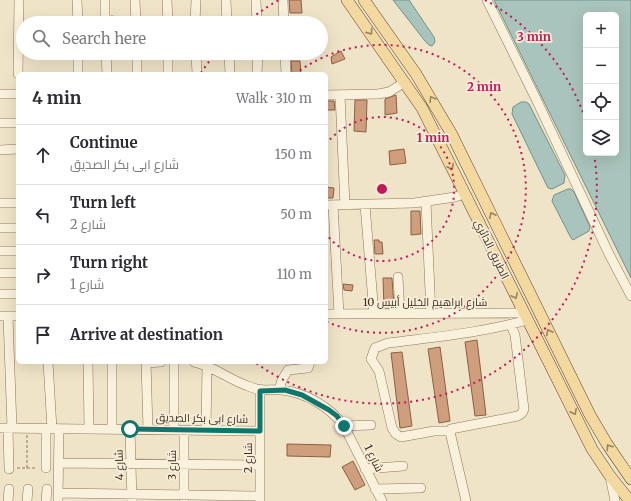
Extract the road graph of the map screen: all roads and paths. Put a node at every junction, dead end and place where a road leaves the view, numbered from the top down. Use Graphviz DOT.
graph roads {
  1 [pos="19,0"];
  2 [pos="77,0"];
  3 [pos="105,0"];
  4 [pos="135,0"];
  5 [pos="168,0"];
  6 [pos="196,0"];
  7 [pos="226,0"];
  8 [pos="256,0"];
  9 [pos="283,0"];
  10 [pos="347,0"];
  11 [pos="364,0"];
  12 [pos="487,0"];
  13 [pos="19,16"];
  14 [pos="78,16"];
  15 [pos="105,16"];
  16 [pos="136,16"];
  17 [pos="168,16"];
  18 [pos="195,16"];
  19 [pos="227,16"];
  20 [pos="257,16"];
  21 [pos="284,16"];
  22 [pos="18,60"];
  23 [pos="78,60"];
  24 [pos="106,60"];
  25 [pos="137,60"];
  26 [pos="168,60"];
  27 [pos="196,60"];
  28 [pos="229,60"];
  29 [pos="258,60"];
  30 [pos="285,60"];
  31 [pos="18,72"];
  32 [pos="78,72"];
  33 [pos="107,72"];
  34 [pos="137,72"];
  35 [pos="168,72"];
  36 [pos="196,72"];
  37 [pos="230,72"];
  38 [pos="257,72"];
  39 [pos="286,72"];
  40 [pos="405,82"];
  41 [pos="0,94"];
  42 [pos="16,94"];
  43 [pos="328,94"];
  44 [pos="340,95"];
  45 [pos="0,123"];
  46 [pos="16,123"];
  47 [pos="0,150"];
  48 [pos="16,150"];
  49 [pos="464,194"];
  50 [pos="426,202"];
  51 [pos="16,203"];
  52 [pos="0,204"];
  53 [pos="330,205"];
  54 [pos="345,205"];
  55 [pos="365,205"];
  56 [pos="0,228"];
  57 [pos="16,228"];
  58 [pos="0,251"];
  59 [pos="16,251"];
  60 [pos="0,273"];
  61 [pos="16,273"];
  62 [pos="398,277"];
  63 [pos="0,294"];
  64 [pos="16,294"];
  65 [pos="631,296"];
  66 [pos="328,314"];
  67 [pos="339,314"];
  68 [pos="374,314"];
  69 [pos="400,314"];
  70 [pos="431,314"];
  71 [pos="4,316"];
  72 [pos="16,316"];
  73 [pos="525,317"];
  74 [pos="511,324"];
  75 [pos="48,364"];
  76 [pos="88,364"];
  77 [pos="112,364"];
  78 [pos="146,364"];
  79 [pos="174,364"];
  80 [pos="200,364"];
  81 [pos="309,364"];
  82 [pos="207,366"];
  83 [pos="279,390"];
  84 [pos="260,391"];
  85 [pos="371,425"];
  86 [pos="344,426"];
  87 [pos="7,428"];
  88 [pos="27,428"];
  89 [pos="52,429"];
  90 [pos="89,429"];
  91 [pos="112,429"];
  92 [pos="130,429"];
  93 [pos="148,429"];
  94 [pos="174,430"];
  95 [pos="184,430"];
  96 [pos="206,430"];
  97 [pos="450,430"];
  98 [pos="260,431"];
  99 [pos="58,463"];
  100 [pos="131,464"];
  101 [pos="184,464"];
  102 [pos="260,465"];
  103 [pos="403,466"];
  104 [pos="27,468"];
  105 [pos="46,468"];
  106 [pos="9,469"];
  107 [pos="365,469"];
  108 [pos="610,476"];
  109 [pos="631,479"];
  110 [pos="421,488"];
  111 [pos="9,489"];
  112 [pos="28,489"];
  113 [pos="47,489"];
  114 [pos="375,489"];
  115 [pos="58,497"];
  116 [pos="132,498"];
  117 [pos="184,498"];
  118 [pos="260,498"];
  119 [pos="8,501"];
  120 [pos="27,501"];
  121 [pos="46,501"];
  122 [pos="382,501"];
  123 [pos="466,501"];
  124 [pos="616,501"];
  125 [pos="630,501"];
  1 -- 13 [label="street"];
  2 -- 14 [label="street"];
  3 -- 15 [label="street"];
  4 -- 16 [label="street"];
  5 -- 17 [label="street"];
  6 -- 18 [label="street"];
  7 -- 19 [label="street"];
  8 -- 20 [label="street"];
  9 -- 21 [label="street"];
  10 -- 40 [label="main road, الطريق الدائري, one-way"];
  109 -- 11 [label="main road, الطريق الدائري, one-way"];
  12 -- 65 [label="street"];
  22 -- 31 [label="street"];
  23 -- 32 [label="street"];
  24 -- 33 [label="street"];
  25 -- 34 [label="street"];
  26 -- 35 [label="street"];
  27 -- 36 [label="street"];
  28 -- 37 [label="street"];
  29 -- 38 [label="street"];
  30 -- 39 [label="street"];
  40 -- 44 [label="street"];
  40 -- 49 [label="main road, الطريق الدائري, one-way"];
  41 -- 42 [label="street"];
  43 -- 44 [label="street"];
  44 -- 54 [label="street"];
  45 -- 46 [label="street"];
  47 -- 48 [label="street"];
  49 -- 50 [label="street"];
  49 -- 73 [label="main road, الطريق الدائري, one-way"];
  50 -- 55 [label="street"];
  50 -- 70 [label="street"];
  51 -- 52 [label="street"];
  53 -- 54 [label="street"];
  53 -- 67 [label="street"];
  54 -- 55 [label="street"];
  55 -- 68 [label="street"];
  56 -- 57 [label="street"];
  58 -- 59 [label="street"];
  60 -- 61 [label="street"];
  62 -- 69 [label="street"];
  63 -- 64 [label="street"];
  66 -- 67 [label="street, شارع ابراهيم الخليل أبيس 10"];
  67 -- 68 [label="street, شارع ابراهيم الخليل أبيس 10"];
  68 -- 69 [label="street, شارع ابراهيم الخليل أبيس 10"];
  69 -- 70 [label="street, شارع ابراهيم الخليل أبيس 10"];
  70 -- 73 [label="street, شارع ابراهيم الخليل أبيس 10"];
  71 -- 72 [label="street"];
  71 -- 87 [label="street"];
  73 -- 74 [label="street"];
  73 -- 108 [label="main road, الطريق الدائري, one-way"];
  74 -- 97 [label="street"];
  74 -- 97 [label="street"];
  75 -- 89 [label="street"];
  76 -- 90 [label="street"];
  77 -- 91 [label="street"];
  78 -- 93 [label="street"];
  79 -- 94 [label="street"];
  80 -- 82 [label="street, شارع 1"];
  81 -- 83 [label="street"];
  82 -- 84 [label="street, شارع 1"];
  82 -- 96 [label="street"];
  83 -- 84 [label="street, شارع 1"];
  83 -- 86 [label="street, شارع 1"];
  84 -- 98 [label="street, شارع 2"];
  85 -- 86 [label="street"];
  86 -- 107 [label="street, شارع 1"];
  87 -- 88 [label="street, شارع ابى بكر الصديق"];
  87 -- 106 [label="street"];
  88 -- 89 [label="street, شارع ابى بكر الصديق"];
  88 -- 104 [label="path"];
  89 -- 90 [label="street, شارع ابى بكر الصديق"];
  89 -- 99 [label="street"];
  89 -- 105 [label="street"];
  90 -- 91 [label="street, شارع ابى بكر الصديق"];
  91 -- 92 [label="street, شارع ابى بكر الصديق"];
  92 -- 93 [label="street, شارع ابى بكر الصديق"];
  92 -- 100 [label="street, شارع 4"];
  93 -- 94 [label="street, شارع ابى بكر الصديق"];
  94 -- 95 [label="street, شارع ابى بكر الصديق"];
  95 -- 96 [label="street, شارع ابى بكر الصديق"];
  95 -- 101 [label="street, شارع 3"];
  96 -- 98 [label="street, شارع ابى بكر الصديق"];
  97 -- 123 [label="street"];
  98 -- 102 [label="street, شارع 2"];
  99 -- 100 [label="street"];
  99 -- 115 [label="street"];
  100 -- 101 [label="street"];
  100 -- 116 [label="street, شارع 4"];
  101 -- 102 [label="street"];
  101 -- 117 [label="street, شارع 3"];
  102 -- 118 [label="street, شارع 2"];
  103 -- 107 [label="street"];
  104 -- 105 [label="path"];
  104 -- 106 [label="path"];
  107 -- 114 [label="street, شارع 1"];
  108 -- 124 [label="street"];
  108 -- 125 [label="main road, الطريق الدائري"];
  110 -- 114 [label="street"];
  111 -- 119 [label="street"];
  112 -- 120 [label="street"];
  113 -- 121 [label="street"];
  114 -- 122 [label="street, شارع 1"];
  115 -- 116 [label="street"];
  116 -- 117 [label="street"];
  117 -- 118 [label="street"];
}
